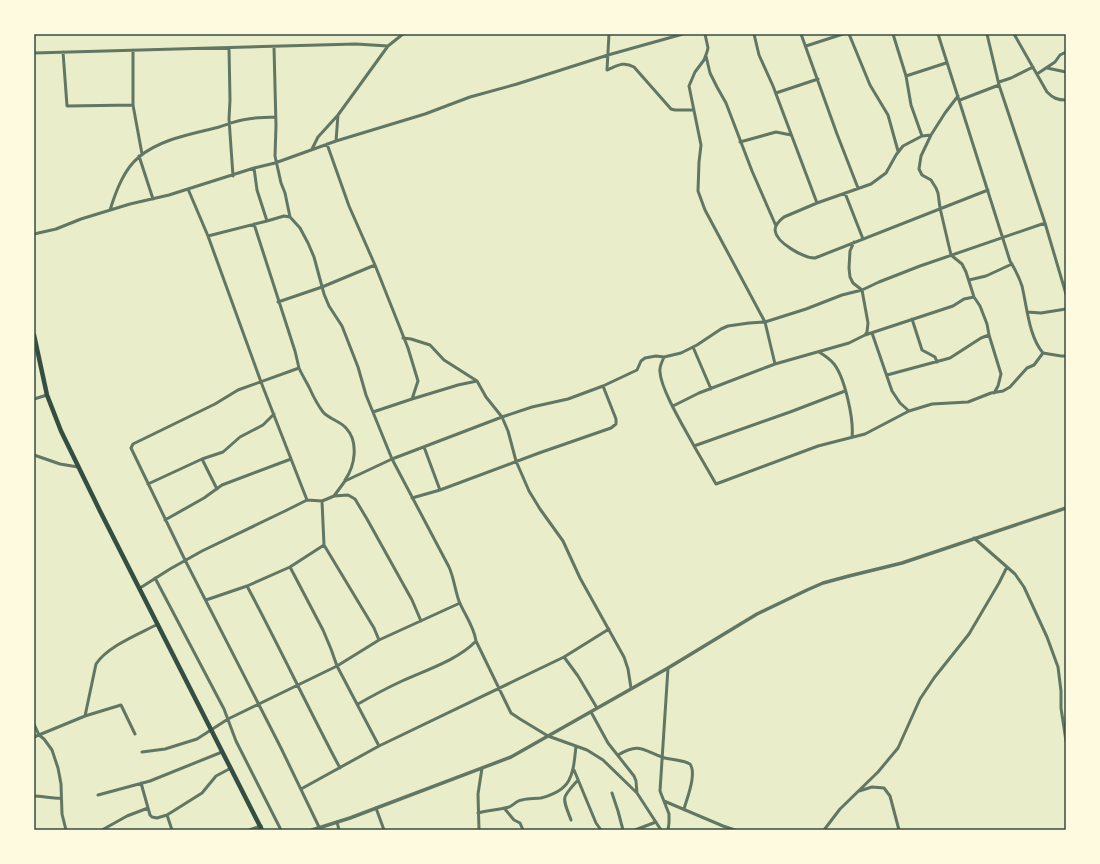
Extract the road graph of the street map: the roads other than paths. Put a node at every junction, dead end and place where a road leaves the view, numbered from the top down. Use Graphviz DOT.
graph roads {
  1 [pos="403,34"];
  2 [pos="609,34"];
  3 [pos="683,34"];
  4 [pos="705,34"];
  5 [pos="754,34"];
  6 [pos="801,34"];
  7 [pos="843,34"];
  8 [pos="849,34"];
  9 [pos="894,34"];
  10 [pos="938,34"];
  11 [pos="987,34"];
  12 [pos="1014,34"];
  13 [pos="388,46"];
  14 [pos="806,46"];
  15 [pos="274,47"];
  16 [pos="229,48"];
  17 [pos="133,50"];
  18 [pos="63,52"];
  19 [pos="1066,52"];
  20 [pos="34,53"];
  21 [pos="608,55"];
  22 [pos="706,56"];
  23 [pos="946,63"];
  24 [pos="1033,67"];
  25 [pos="1047,68"];
  26 [pos="1066,72"];
  27 [pos="1037,74"];
  28 [pos="906,76"];
  29 [pos="818,79"];
  30 [pos="999,83"];
  31 [pos="776,94"];
  32 [pos="958,96"];
  33 [pos="960,100"];
  34 [pos="1066,100"];
  35 [pos="134,105"];
  36 [pos="693,110"];
  37 [pos="338,115"];
  38 [pos="275,117"];
  39 [pos="229,124"];
  40 [pos="791,135"];
  41 [pos="931,135"];
  42 [pos="922,136"];
  43 [pos="336,141"];
  44 [pos="740,142"];
  45 [pos="327,144"];
  46 [pos="312,149"];
  47 [pos="898,151"];
  48 [pos="141,155"];
  49 [pos="276,163"];
  50 [pos="254,168"];
  51 [pos="233,176"];
  52 [pos="858,188"];
  53 [pos="188,189"];
  54 [pos="988,190"];
  55 [pos="846,194"];
  56 [pos="153,198"];
  57 [pos="817,203"];
  58 [pos="940,208"];
  59 [pos="110,210"];
  60 [pos="290,217"];
  61 [pos="267,221"];
  62 [pos="1045,223"];
  63 [pos="254,224"];
  64 [pos="776,226"];
  65 [pos="34,234"];
  66 [pos="208,236"];
  67 [pos="1003,236"];
  68 [pos="863,239"];
  69 [pos="854,242"];
  70 [pos="951,255"];
  71 [pos="1012,264"];
  72 [pos="375,265"];
  73 [pos="969,280"];
  74 [pos="322,287"];
  75 [pos="862,290"];
  76 [pos="1066,294"];
  77 [pos="974,297"];
  78 [pos="278,302"];
  79 [pos="1066,309"];
  80 [pos="1028,312"];
  81 [pos="912,319"];
  82 [pos="765,322"];
  83 [pos="872,333"];
  84 [pos="34,335"];
  85 [pos="865,335"];
  86 [pos="989,335"];
  87 [pos="403,338"];
  88 [pos="35,345"];
  89 [pos="693,347"];
  90 [pos="819,352"];
  91 [pos="1044,354"];
  92 [pos="1066,356"];
  93 [pos="664,357"];
  94 [pos="937,362"];
  95 [pos="775,364"];
  96 [pos="299,368"];
  97 [pos="887,375"];
  98 [pos="476,381"];
  99 [pos="262,382"];
  100 [pos="603,386"];
  101 [pos="711,389"];
  102 [pos="845,391"];
  103 [pos="994,393"];
  104 [pos="47,395"];
  105 [pos="34,399"];
  106 [pos="412,399"];
  107 [pos="673,406"];
  108 [pos="909,411"];
  109 [pos="373,412"];
  110 [pos="274,414"];
  111 [pos="502,417"];
  112 [pos="852,437"];
  113 [pos="694,446"];
  114 [pos="424,447"];
  115 [pos="34,456"];
  116 [pos="202,459"];
  117 [pos="291,459"];
  118 [pos="392,459"];
  119 [pos="516,461"];
  120 [pos="78,467"];
  121 [pos="345,481"];
  122 [pos="148,484"];
  123 [pos="217,489"];
  124 [pos="440,490"];
  125 [pos="334,496"];
  126 [pos="412,498"];
  127 [pos="307,500"];
  128 [pos="322,501"];
  129 [pos="1066,508"];
  130 [pos="165,520"];
  131 [pos="974,538"];
  132 [pos="324,545"];
  133 [pos="185,560"];
  134 [pos="290,567"];
  135 [pos="1007,567"];
  136 [pos="154,578"];
  137 [pos="247,586"];
  138 [pos="140,588"];
  139 [pos="206,600"];
  140 [pos="460,603"];
  141 [pos="421,621"];
  142 [pos="158,624"];
  143 [pos="609,629"];
  144 [pos="379,640"];
  145 [pos="476,641"];
  146 [pos="564,657"];
  147 [pos="337,666"];
  148 [pos="668,668"];
  149 [pos="297,685"];
  150 [pos="499,688"];
  151 [pos="631,688"];
  152 [pos="258,704"];
  153 [pos="358,704"];
  154 [pos="597,708"];
  155 [pos="591,712"];
  156 [pos="85,716"];
  157 [pos="228,719"];
  158 [pos="34,724"];
  159 [pos="211,730"];
  160 [pos="135,734"];
  161 [pos="39,735"];
  162 [pos="548,736"];
  163 [pos="34,737"];
  164 [pos="1066,741"];
  165 [pos="379,746"];
  166 [pos="576,746"];
  167 [pos="142,752"];
  168 [pos="222,752"];
  169 [pos="618,755"];
  170 [pos="663,757"];
  171 [pos="231,768"];
  172 [pos="340,768"];
  173 [pos="482,768"];
  174 [pos="574,769"];
  175 [pos="578,780"];
  176 [pos="141,783"];
  177 [pos="301,789"];
  178 [pos="858,791"];
  179 [pos="612,793"];
  180 [pos="637,793"];
  181 [pos="34,796"];
  182 [pos="98,796"];
  183 [pos="61,798"];
  184 [pos="664,801"];
  185 [pos="148,808"];
  186 [pos="376,808"];
  187 [pos="504,808"];
  188 [pos="684,809"];
  189 [pos="478,813"];
  190 [pos="166,815"];
  191 [pos="572,820"];
  192 [pos="337,822"];
  193 [pos="656,822"];
  194 [pos="319,827"];
  195 [pos="262,828"];
  196 [pos="66,830"];
  197 [pos="102,830"];
  198 [pos="172,830"];
  199 [pos="250,830"];
  200 [pos="281,830"];
  201 [pos="312,830"];
  202 [pos="339,830"];
  203 [pos="384,830"];
  204 [pos="479,830"];
  205 [pos="523,830"];
  206 [pos="601,830"];
  207 [pos="623,830"];
  208 [pos="635,830"];
  209 [pos="661,830"];
  210 [pos="668,830"];
  211 [pos="735,830"];
  212 [pos="824,830"];
  213 [pos="899,830"];
  1 -- 13 [label="street"];
  2 -- 21 [label="street"];
  3 -- 21 [label="street"];
  4 -- 22 [label="street"];
  5 -- 31 [label="street"];
  6 -- 14 [label="street"];
  7 -- 14 [label="street"];
  8 -- 47 [label="street"];
  9 -- 28 [label="street"];
  10 -- 23 [label="street"];
  11 -- 30 [label="street"];
  12 -- 24 [label="street"];
  13 -- 15 [label="street"];
  13 -- 37 [label="street"];
  14 -- 29 [label="street"];
  15 -- 16 [label="street"];
  15 -- 38 [label="street"];
  16 -- 17 [label="street"];
  16 -- 39 [label="street"];
  17 -- 18 [label="street"];
  17 -- 35 [label="street"];
  18 -- 20 [label="street"];
  18 -- 35 [label="street"];
  19 -- 25 [label="street"];
  21 -- 36 [label="street"];
  21 -- 43 [label="street"];
  22 -- 36 [label="street"];
  22 -- 44 [label="street"];
  23 -- 28 [label="street"];
  23 -- 32 [label="street"];
  24 -- 27 [label="street"];
  24 -- 30 [label="street"];
  25 -- 26 [label="street"];
  25 -- 27 [label="street"];
  27 -- 34 [label="street"];
  28 -- 42 [label="street"];
  29 -- 31 [label="street"];
  29 -- 52 [label="street"];
  30 -- 33 [label="street"];
  30 -- 62 [label="street"];
  31 -- 40 [label="street"];
  32 -- 33 [label="street"];
  32 -- 41 [label="street"];
  33 -- 54 [label="street"];
  35 -- 48 [label="street"];
  36 -- 82 [label="street"];
  37 -- 43 [label="street"];
  37 -- 46 [label="street"];
  38 -- 39 [label="street"];
  38 -- 49 [label="street"];
  39 -- 48 [label="street"];
  39 -- 51 [label="street"];
  40 -- 44 [label="street"];
  40 -- 57 [label="street"];
  41 -- 42 [label="street"];
  41 -- 58 [label="street"];
  42 -- 47 [label="street"];
  43 -- 45 [label="street"];
  44 -- 64 [label="street"];
  45 -- 46 [label="street"];
  45 -- 72 [label="street"];
  46 -- 49 [label="street"];
  47 -- 52 [label="street"];
  48 -- 56 [label="street"];
  48 -- 59 [label="street"];
  49 -- 50 [label="street"];
  49 -- 60 [label="street"];
  50 -- 51 [label="street"];
  50 -- 61 [label="street"];
  51 -- 53 [label="street"];
  52 -- 55 [label="street"];
  53 -- 56 [label="street"];
  53 -- 66 [label="street"];
  54 -- 58 [label="street"];
  54 -- 67 [label="street"];
  55 -- 57 [label="street"];
  55 -- 68 [label="street"];
  56 -- 59 [label="street"];
  57 -- 64 [label="street"];
  58 -- 68 [label="street"];
  58 -- 70 [label="street"];
  59 -- 65 [label="street"];
  60 -- 61 [label="street"];
  60 -- 74 [label="street"];
  61 -- 63 [label="street"];
  62 -- 67 [label="street"];
  62 -- 76 [label="street"];
  63 -- 66 [label="street"];
  63 -- 78 [label="street"];
  64 -- 69 [label="street"];
  66 -- 99 [label="street"];
  67 -- 70 [label="street"];
  67 -- 71 [label="street"];
  68 -- 69 [label="street"];
  69 -- 75 [label="street"];
  70 -- 73 [label="street"];
  70 -- 75 [label="street"];
  71 -- 73 [label="street"];
  71 -- 80 [label="street"];
  72 -- 74 [label="street"];
  72 -- 87 [label="street"];
  73 -- 77 [label="street"];
  74 -- 78 [label="street"];
  74 -- 109 [label="street"];
  75 -- 82 [label="street"];
  75 -- 85 [label="street"];
  77 -- 81 [label="street"];
  77 -- 86 [label="street"];
  78 -- 96 [label="street"];
  79 -- 80 [label="street"];
  80 -- 91 [label="street"];
  81 -- 83 [label="street"];
  81 -- 94 [label="street"];
  82 -- 89 [label="street"];
  82 -- 95 [label="street"];
  83 -- 85 [label="street"];
  83 -- 97 [label="street"];
  84 -- 88 [label="main road"];
  85 -- 90 [label="street"];
  86 -- 94 [label="street"];
  86 -- 103 [label="street"];
  87 -- 98 [label="street"];
  87 -- 106 [label="street"];
  88 -- 104 [label="main road"];
  89 -- 93 [label="street"];
  89 -- 101 [label="street"];
  90 -- 95 [label="street"];
  90 -- 102 [label="street"];
  91 -- 92 [label="street"];
  91 -- 103 [label="street"];
  93 -- 100 [label="street"];
  93 -- 107 [label="street"];
  94 -- 97 [label="street"];
  95 -- 101 [label="street"];
  96 -- 99 [label="street"];
  96 -- 121 [label="street"];
  97 -- 108 [label="street"];
  98 -- 106 [label="street"];
  98 -- 111 [label="street"];
  99 -- 110 [label="street"];
  99 -- 122 [label="street"];
  100 -- 111 [label="street"];
  100 -- 119 [label="street"];
  101 -- 107 [label="street"];
  102 -- 112 [label="street"];
  102 -- 113 [label="street"];
  103 -- 108 [label="street"];
  104 -- 105 [label="street"];
  104 -- 120 [label="main road"];
  106 -- 109 [label="street"];
  107 -- 113 [label="street"];
  108 -- 112 [label="street"];
  109 -- 118 [label="street"];
  110 -- 116 [label="street"];
  110 -- 117 [label="street"];
  111 -- 114 [label="street"];
  111 -- 119 [label="street"];
  112 -- 113 [label="street"];
  114 -- 118 [label="street"];
  114 -- 124 [label="street"];
  115 -- 120 [label="street"];
  116 -- 122 [label="street"];
  116 -- 123 [label="street"];
  117 -- 123 [label="street"];
  117 -- 127 [label="street"];
  118 -- 121 [label="street"];
  118 -- 126 [label="street"];
  119 -- 124 [label="street"];
  119 -- 143 [label="street"];
  120 -- 138 [label="main road"];
  121 -- 125 [label="street"];
  122 -- 130 [label="street"];
  123 -- 130 [label="street"];
  124 -- 126 [label="street"];
  125 -- 128 [label="street"];
  125 -- 141 [label="street"];
  126 -- 140 [label="street"];
  127 -- 128 [label="street"];
  127 -- 133 [label="street"];
  128 -- 132 [label="street"];
  129 -- 131 [label="street"];
  130 -- 133 [label="street"];
  131 -- 135 [label="street"];
  131 -- 148 [label="street"];
  132 -- 134 [label="street"];
  132 -- 144 [label="street"];
  133 -- 136 [label="street"];
  133 -- 139 [label="street"];
  134 -- 137 [label="street"];
  134 -- 147 [label="street"];
  135 -- 164 [label="street"];
  135 -- 178 [label="street"];
  136 -- 138 [label="street"];
  136 -- 157 [label="street"];
  137 -- 139 [label="street"];
  137 -- 149 [label="street"];
  138 -- 142 [label="main road"];
  139 -- 152 [label="street"];
  140 -- 141 [label="street"];
  140 -- 145 [label="street"];
  141 -- 144 [label="street"];
  142 -- 156 [label="street"];
  142 -- 159 [label="main road"];
  143 -- 146 [label="street"];
  143 -- 151 [label="street"];
  144 -- 147 [label="street"];
  145 -- 150 [label="street"];
  145 -- 153 [label="street"];
  146 -- 150 [label="street"];
  146 -- 154 [label="street"];
  147 -- 149 [label="street"];
  147 -- 153 [label="street"];
  148 -- 151 [label="street"];
  148 -- 170 [label="street"];
  149 -- 152 [label="street"];
  149 -- 172 [label="street"];
  150 -- 162 [label="street"];
  150 -- 165 [label="street"];
  151 -- 154 [label="street"];
  152 -- 157 [label="street"];
  152 -- 177 [label="street"];
  153 -- 165 [label="street"];
  154 -- 155 [label="street"];
  155 -- 162 [label="street"];
  155 -- 169 [label="street"];
  156 -- 160 [label="street"];
  156 -- 161 [label="street"];
  157 -- 159 [label="street"];
  157 -- 200 [label="street"];
  158 -- 161 [label="street"];
  159 -- 167 [label="street"];
  159 -- 168 [label="main road"];
  161 -- 163 [label="street"];
  161 -- 183 [label="street"];
  162 -- 166 [label="street"];
  162 -- 173 [label="street"];
  165 -- 172 [label="street"];
  166 -- 174 [label="street"];
  166 -- 180 [label="street"];
  168 -- 171 [label="main road"];
  168 -- 176 [label="street"];
  169 -- 170 [label="street"];
  169 -- 180 [label="street"];
  170 -- 184 [label="street"];
  170 -- 188 [label="street"];
  171 -- 190 [label="street"];
  171 -- 195 [label="main road"];
  172 -- 177 [label="street"];
  173 -- 186 [label="street"];
  173 -- 189 [label="street"];
  174 -- 175 [label="street"];
  174 -- 187 [label="street"];
  175 -- 191 [label="street"];
  175 -- 206 [label="street"];
  176 -- 182 [label="street"];
  176 -- 185 [label="street"];
  177 -- 194 [label="street"];
  178 -- 212 [label="street"];
  178 -- 213 [label="street"];
  179 -- 207 [label="street"];
  180 -- 193 [label="street"];
  181 -- 183 [label="street"];
  183 -- 196 [label="street"];
  184 -- 188 [label="street"];
  184 -- 210 [label="street"];
  185 -- 190 [label="street"];
  185 -- 197 [label="street"];
  186 -- 192 [label="street"];
  186 -- 203 [label="street"];
  187 -- 189 [label="street"];
  187 -- 205 [label="street"];
  188 -- 211 [label="street"];
  189 -- 204 [label="street"];
  190 -- 198 [label="street"];
  192 -- 194 [label="street"];
  192 -- 202 [label="street"];
  193 -- 208 [label="street"];
  193 -- 209 [label="street"];
  194 -- 201 [label="street"];
  195 -- 199 [label="street"];
}
